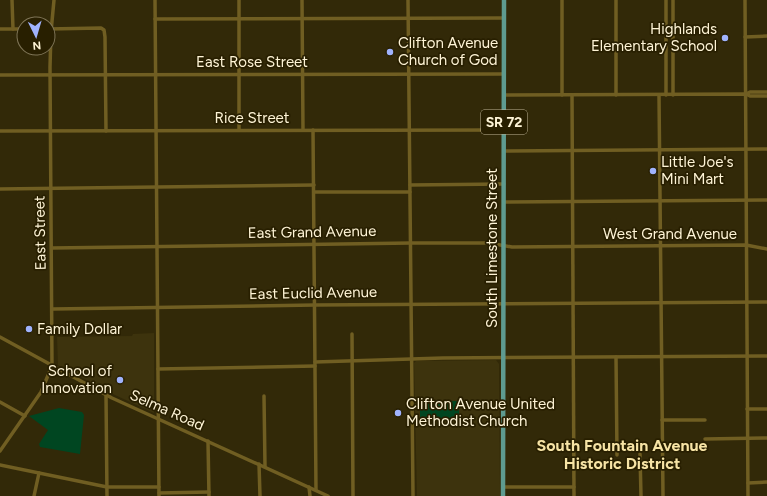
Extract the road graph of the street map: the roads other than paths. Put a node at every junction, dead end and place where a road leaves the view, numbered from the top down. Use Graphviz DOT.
graph roads {
  1 [pos="12,0"];
  2 [pos="54,0"];
  3 [pos="155,0"];
  4 [pos="238,0"];
  5 [pos="302,0"];
  6 [pos="408,0"];
  7 [pos="504,0"];
  8 [pos="562,0"];
  9 [pos="616,0"];
  10 [pos="666,0"];
  11 [pos="673,0"];
  12 [pos="745,0"];
  13 [pos="52,16"];
  14 [pos="408,18"];
  15 [pos="504,18"];
  16 [pos="155,19"];
  17 [pos="239,19"];
  18 [pos="302,19"];
  19 [pos="56,28"];
  20 [pos="0,29"];
  21 [pos="13,29"];
  22 [pos="767,36"];
  23 [pos="745,37"];
  24 [pos="50,56"];
  25 [pos="239,74"];
  26 [pos="303,74"];
  27 [pos="409,74"];
  28 [pos="504,74"];
  29 [pos="0,75"];
  30 [pos="50,75"];
  31 [pos="105,75"];
  32 [pos="156,75"];
  33 [pos="767,92"];
  34 [pos="746,94"];
  35 [pos="562,95"];
  36 [pos="572,95"];
  37 [pos="616,95"];
  38 [pos="659,95"];
  39 [pos="666,95"];
  40 [pos="673,95"];
  41 [pos="504,96"];
  42 [pos="767,96"];
  43 [pos="239,130"];
  44 [pos="303,130"];
  45 [pos="313,130"];
  46 [pos="409,130"];
  47 [pos="504,130"];
  48 [pos="0,131"];
  49 [pos="51,131"];
  50 [pos="106,131"];
  51 [pos="156,131"];
  52 [pos="746,149"];
  53 [pos="767,149"];
  54 [pos="572,150"];
  55 [pos="659,150"];
  56 [pos="504,151"];
  57 [pos="504,184"];
  58 [pos="314,185"];
  59 [pos="410,185"];
  60 [pos="156,187"];
  61 [pos="51,188"];
  62 [pos="0,189"];
  63 [pos="314,192"];
  64 [pos="410,192"];
  65 [pos="746,200"];
  66 [pos="767,200"];
  67 [pos="572,201"];
  68 [pos="660,201"];
  69 [pos="504,202"];
  70 [pos="411,243"];
  71 [pos="314,244"];
  72 [pos="504,245"];
  73 [pos="746,245"];
  74 [pos="157,246"];
  75 [pos="573,246"];
  76 [pos="660,246"];
  77 [pos="52,248"];
  78 [pos="767,249"];
  79 [pos="661,302"];
  80 [pos="747,302"];
  81 [pos="767,302"];
  82 [pos="503,303"];
  83 [pos="573,303"];
  84 [pos="411,304"];
  85 [pos="315,305"];
  86 [pos="158,308"];
  87 [pos="53,309"];
  88 [pos="352,334"];
  89 [pos="0,337"];
  90 [pos="747,356"];
  91 [pos="767,356"];
  92 [pos="573,357"];
  93 [pos="616,357"];
  94 [pos="662,357"];
  95 [pos="503,358"];
  96 [pos="412,359"];
  97 [pos="352,361"];
  98 [pos="315,364"];
  99 [pos="52,366"];
  100 [pos="158,368"];
  101 [pos="106,395"];
  102 [pos="264,396"];
  103 [pos="0,402"];
  104 [pos="748,409"];
  105 [pos="767,409"];
  106 [pos="25,416"];
  107 [pos="159,419"];
  108 [pos="662,420"];
  109 [pos="705,420"];
  110 [pos="748,438"];
  111 [pos="767,438"];
  112 [pos="705,439"];
  113 [pos="208,442"];
  114 [pos="0,452"];
  115 [pos="640,454"];
  116 [pos="617,455"];
  117 [pos="259,464"];
  118 [pos="0,465"];
  119 [pos="265,467"];
  120 [pos="39,473"];
  121 [pos="748,482"];
  122 [pos="767,482"];
  123 [pos="107,487"];
  124 [pos="159,487"];
  125 [pos="310,487"];
  126 [pos="503,487"];
  127 [pos="574,487"];
  128 [pos="316,490"];
  129 [pos="209,494"];
  130 [pos="159,495"];
  131 [pos="34,496"];
  132 [pos="107,496"];
  133 [pos="260,496"];
  134 [pos="310,496"];
  135 [pos="328,496"];
  136 [pos="353,496"];
  137 [pos="413,496"];
  138 [pos="503,496"];
  139 [pos="574,496"];
  140 [pos="641,496"];
  141 [pos="663,496"];
  142 [pos="748,496"];
  1 -- 21 [label="street"];
  2 -- 13 [label="street, East Street"];
  3 -- 16 [label="street"];
  4 -- 17 [label="street"];
  5 -- 18 [label="street"];
  6 -- 14 [label="street"];
  7 -- 15 [label="main road, South Limestone Street / SR 72"];
  8 -- 35 [label="street"];
  9 -- 37 [label="street"];
  10 -- 39 [label="street"];
  11 -- 40 [label="street"];
  12 -- 23 [label="street"];
  14 -- 15 [label="street"];
  14 -- 18 [label="street"];
  14 -- 27 [label="street"];
  15 -- 28 [label="main road, South Limestone Street / SR 72"];
  16 -- 17 [label="street"];
  16 -- 32 [label="street"];
  17 -- 18 [label="street"];
  17 -- 25 [label="street"];
  18 -- 26 [label="street"];
  19 -- 31 [label="street"];
  20 -- 21 [label="street"];
  22 -- 23 [label="street"];
  23 -- 34 [label="street"];
  24 -- 30 [label="street, East Street"];
  25 -- 26 [label="street, East Rose Street"];
  25 -- 32 [label="street, East Rose Street"];
  25 -- 43 [label="street"];
  26 -- 27 [label="street, East Rose Street"];
  26 -- 44 [label="street"];
  27 -- 28 [label="street, East Rose Street"];
  27 -- 46 [label="street"];
  28 -- 41 [label="main road, South Limestone Street / SR 72"];
  29 -- 30 [label="street, East Rose Street"];
  30 -- 31 [label="street, East Rose Street"];
  30 -- 49 [label="street, East Street"];
  31 -- 32 [label="street, East Rose Street"];
  31 -- 50 [label="street"];
  32 -- 51 [label="street"];
  33 -- 34 [label="street"];
  34 -- 40 [label="street"];
  34 -- 42 [label="street"];
  34 -- 52 [label="street"];
  35 -- 36 [label="street"];
  35 -- 41 [label="street"];
  36 -- 37 [label="street"];
  36 -- 54 [label="street"];
  37 -- 38 [label="street"];
  38 -- 39 [label="street"];
  38 -- 55 [label="street"];
  39 -- 40 [label="street"];
  41 -- 47 [label="main road, South Limestone Street / SR 72"];
  43 -- 44 [label="street, Rice Street"];
  43 -- 51 [label="street, Rice Street"];
  44 -- 45 [label="street, Rice Street"];
  45 -- 46 [label="street, Rice Street"];
  45 -- 58 [label="street"];
  46 -- 47 [label="street, Rice Street"];
  46 -- 59 [label="street"];
  47 -- 56 [label="main road, South Limestone Street / SR 72"];
  48 -- 49 [label="street, Rice Street"];
  49 -- 50 [label="street, Rice Street"];
  49 -- 61 [label="street, East Street"];
  50 -- 51 [label="street, Rice Street"];
  51 -- 60 [label="street"];
  52 -- 53 [label="street"];
  52 -- 55 [label="street"];
  52 -- 65 [label="street"];
  54 -- 55 [label="street"];
  54 -- 56 [label="street"];
  54 -- 67 [label="street"];
  55 -- 68 [label="street"];
  56 -- 57 [label="main road, South Limestone Street / SR 72"];
  57 -- 59 [label="street"];
  57 -- 69 [label="main road, South Limestone Street / SR 72"];
  58 -- 60 [label="street"];
  58 -- 63 [label="street"];
  59 -- 64 [label="street"];
  60 -- 61 [label="street"];
  60 -- 74 [label="street"];
  61 -- 62 [label="street"];
  61 -- 77 [label="street, East Street"];
  63 -- 64 [label="street"];
  63 -- 71 [label="street"];
  64 -- 70 [label="street"];
  65 -- 66 [label="street"];
  65 -- 68 [label="street"];
  65 -- 73 [label="street"];
  67 -- 68 [label="street"];
  67 -- 69 [label="street"];
  67 -- 75 [label="street"];
  68 -- 76 [label="street"];
  69 -- 72 [label="main road, South Limestone Street / SR 72"];
  70 -- 71 [label="street, East Grand Avenue"];
  70 -- 72 [label="street, East Grand Avenue"];
  70 -- 84 [label="street"];
  71 -- 74 [label="street, East Grand Avenue"];
  71 -- 85 [label="street"];
  72 -- 75 [label="street, East Grand Avenue"];
  72 -- 82 [label="main road, South Limestone Street / SR 72"];
  73 -- 76 [label="street, West Grand Avenue"];
  73 -- 78 [label="street, West Grand Avenue"];
  73 -- 80 [label="street"];
  74 -- 77 [label="street, East Grand Avenue"];
  74 -- 86 [label="street"];
  75 -- 76 [label="street, West Grand Avenue"];
  75 -- 83 [label="street"];
  76 -- 79 [label="street"];
  77 -- 87 [label="street, East Street"];
  79 -- 80 [label="street, East Euclid Avenue"];
  79 -- 83 [label="street, East Euclid Avenue"];
  79 -- 94 [label="street"];
  80 -- 81 [label="street, East Euclid Avenue"];
  80 -- 90 [label="street"];
  82 -- 83 [label="street, East Euclid Avenue"];
  82 -- 84 [label="street, East Euclid Avenue"];
  82 -- 95 [label="main road, South Limestone Street / SR 72"];
  83 -- 92 [label="street"];
  84 -- 85 [label="street, East Euclid Avenue"];
  84 -- 96 [label="street"];
  85 -- 86 [label="street, East Euclid Avenue"];
  85 -- 98 [label="street"];
  86 -- 87 [label="street, East Euclid Avenue"];
  86 -- 100 [label="street"];
  87 -- 99 [label="street, East Street"];
  88 -- 97 [label="street"];
  89 -- 99 [label="street, Selma Road"];
  90 -- 91 [label="street"];
  90 -- 94 [label="street"];
  90 -- 104 [label="street"];
  92 -- 93 [label="street"];
  92 -- 95 [label="street"];
  92 -- 127 [label="street"];
  93 -- 94 [label="street"];
  93 -- 116 [label="street"];
  94 -- 108 [label="street"];
  95 -- 96 [label="street"];
  95 -- 126 [label="main road, South Limestone Street / SR 72"];
  96 -- 97 [label="street"];
  96 -- 137 [label="street"];
  97 -- 98 [label="street"];
  97 -- 136 [label="street"];
  98 -- 100 [label="street"];
  98 -- 128 [label="street"];
  99 -- 101 [label="street, Selma Road"];
  99 -- 106 [label="street, East Street"];
  100 -- 107 [label="street"];
  101 -- 107 [label="street, Selma Road"];
  101 -- 123 [label="street"];
  102 -- 119 [label="street"];
  103 -- 106 [label="street"];
  104 -- 105 [label="street"];
  104 -- 110 [label="street"];
  106 -- 114 [label="street, East Street"];
  107 -- 113 [label="street, Selma Road"];
  107 -- 124 [label="street"];
  108 -- 109 [label="street"];
  108 -- 141 [label="street"];
  110 -- 111 [label="street"];
  110 -- 112 [label="street"];
  110 -- 121 [label="street"];
  113 -- 117 [label="street, Selma Road"];
  113 -- 129 [label="street"];
  115 -- 140 [label="street"];
  117 -- 119 [label="street, Selma Road"];
  117 -- 133 [label="street"];
  118 -- 120 [label="street"];
  119 -- 125 [label="street, Selma Road"];
  120 -- 123 [label="street"];
  120 -- 131 [label="street"];
  121 -- 122 [label="street"];
  121 -- 142 [label="street"];
  123 -- 124 [label="street"];
  123 -- 132 [label="street"];
  124 -- 130 [label="street"];
  125 -- 128 [label="street, Selma Road"];
  125 -- 134 [label="street"];
  126 -- 127 [label="street"];
  126 -- 138 [label="main road, South Limestone Street / SR 72"];
  127 -- 139 [label="street"];
  128 -- 135 [label="street, Selma Road"];
  129 -- 130 [label="street"];
}
